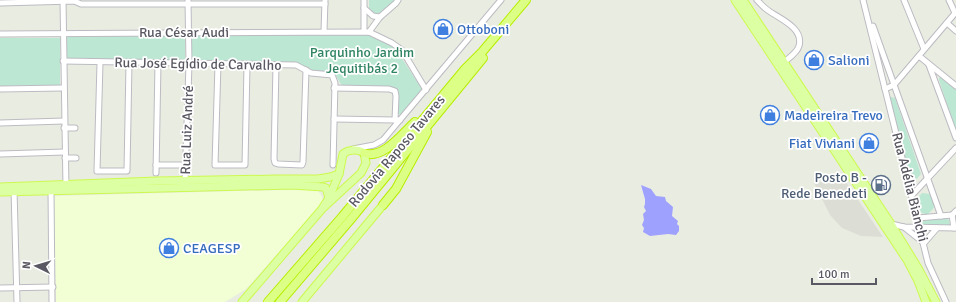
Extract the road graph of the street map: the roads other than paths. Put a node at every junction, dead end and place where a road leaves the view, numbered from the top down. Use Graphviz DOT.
graph roads {
  1 [pos="364,0"];
  2 [pos="398,0"];
  3 [pos="501,0"];
  4 [pos="526,0"];
  5 [pos="531,0"];
  6 [pos="735,0"];
  7 [pos="743,0"];
  8 [pos="757,0"];
  9 [pos="864,0"];
  10 [pos="904,0"];
  11 [pos="949,0"];
  12 [pos="62,1"];
  13 [pos="0,2"];
  14 [pos="188,2"];
  15 [pos="325,2"];
  16 [pos="364,8"];
  17 [pos="956,12"];
  18 [pos="380,17"];
  19 [pos="947,23"];
  20 [pos="366,31"];
  21 [pos="956,31"];
  22 [pos="188,32"];
  23 [pos="324,32"];
  24 [pos="0,34"];
  25 [pos="63,34"];
  26 [pos="924,49"];
  27 [pos="919,56"];
  28 [pos="63,61"];
  29 [pos="784,62"];
  30 [pos="100,63"];
  31 [pos="129,63"];
  32 [pos="158,63"];
  33 [pos="189,64"];
  34 [pos="218,64"];
  35 [pos="247,65"];
  36 [pos="276,65"];
  37 [pos="929,65"];
  38 [pos="306,70"];
  39 [pos="894,85"];
  40 [pos="956,86"];
  41 [pos="63,88"];
  42 [pos="334,88"];
  43 [pos="885,88"];
  44 [pos="0,89"];
  45 [pos="426,90"];
  46 [pos="441,103"];
  47 [pos="334,119"];
  48 [pos="397,120"];
  49 [pos="64,121"];
  50 [pos="0,123"];
  51 [pos="64,128"];
  52 [pos="75,128"];
  53 [pos="956,138"];
  54 [pos="956,148"];
  55 [pos="348,151"];
  56 [pos="65,152"];
  57 [pos="364,153"];
  58 [pos="0,154"];
  59 [pos="65,158"];
  60 [pos="76,158"];
  61 [pos="156,165"];
  62 [pos="186,165"];
  63 [pos="333,165"];
  64 [pos="156,173"];
  65 [pos="338,174"];
  66 [pos="928,179"];
  67 [pos="185,184"];
  68 [pos="0,187"];
  69 [pos="51,188"];
  70 [pos="66,188"];
  71 [pos="14,190"];
  72 [pos="0,192"];
  73 [pos="912,195"];
  74 [pos="329,198"];
  75 [pos="383,205"];
  76 [pos="322,209"];
  77 [pos="954,213"];
  78 [pos="941,216"];
  79 [pos="918,218"];
  80 [pos="891,224"];
  81 [pos="904,227"];
  82 [pos="920,227"];
  83 [pos="937,228"];
  84 [pos="955,228"];
  85 [pos="924,243"];
  86 [pos="53,287"];
  87 [pos="0,288"];
  88 [pos="16,288"];
  89 [pos="248,294"];
  90 [pos="16,302"];
  91 [pos="52,302"];
  92 [pos="237,302"];
  93 [pos="242,302"];
  94 [pos="268,302"];
  95 [pos="280,302"];
  96 [pos="302,302"];
  97 [pos="926,302"];
  98 [pos="936,302"];
  99 [pos="946,302"];
  1 -- 16 [label="street"];
  2 -- 18 [label="street"];
  3 -- 45 [label="street"];
  4 -- 46 [label="highway, Rodovia Raposo Tavares"];
  5 -- 46 [label="highway, Rodovia Raposo Tavares"];
  6 -- 97 [label="main road"];
  7 -- 29 [label="main road"];
  8 -- 29 [label="street"];
  9 -- 39 [label="street"];
  9 -- 43 [label="street, Rua Adélia Bianchi"];
  10 -- 26 [label="street"];
  11 -- 17 [label="street"];
  12 -- 13 [label="street"];
  12 -- 14 [label="street"];
  12 -- 25 [label="street"];
  14 -- 15 [label="street"];
  14 -- 22 [label="street, Rua Luiz André"];
  15 -- 23 [label="street"];
  16 -- 18 [label="street"];
  16 -- 20 [label="street"];
  17 -- 19 [label="street"];
  18 -- 20 [label="street"];
  19 -- 21 [label="street"];
  19 -- 26 [label="street"];
  20 -- 23 [label="street, Rua César Audi"];
  20 -- 45 [label="street"];
  22 -- 23 [label="street, Rua César Audi"];
  22 -- 25 [label="street, Rua César Audi"];
  22 -- 33 [label="street, Rua Luiz André"];
  24 -- 25 [label="street, Rua César Audi"];
  25 -- 28 [label="street"];
  26 -- 27 [label="street"];
  27 -- 37 [label="street"];
  27 -- 39 [label="street"];
  28 -- 30 [label="street, Rua José Egídio de Carvalho"];
  28 -- 41 [label="street"];
  29 -- 80 [label="main road"];
  30 -- 31 [label="street, Rua José Egídio de Carvalho"];
  30 -- 31 [label="street"];
  31 -- 32 [label="street, Rua José Egídio de Carvalho"];
  32 -- 33 [label="street, Rua José Egídio de Carvalho"];
  32 -- 61 [label="street"];
  33 -- 34 [label="street, Rua José Egídio de Carvalho"];
  33 -- 62 [label="street, Rua Luiz André"];
  34 -- 35 [label="street, Rua José Egídio de Carvalho"];
  34 -- 35 [label="street"];
  35 -- 36 [label="street, Rua José Egídio de Carvalho"];
  36 -- 38 [label="street, Rua José Egídio de Carvalho"];
  36 -- 38 [label="street"];
  37 -- 40 [label="street"];
  37 -- 53 [label="street"];
  38 -- 42 [label="street, Rua José Egídio de Carvalho"];
  39 -- 43 [label="street"];
  39 -- 66 [label="street"];
  41 -- 44 [label="street"];
  41 -- 49 [label="street"];
  42 -- 47 [label="street"];
  42 -- 48 [label="street"];
  43 -- 73 [label="street, Rua Adélia Bianchi"];
  45 -- 48 [label="street"];
  46 -- 57 [label="highway"];
  46 -- 75 [label="highway"];
  46 -- 94 [label="highway, Rodovia Raposo Tavares"];
  46 -- 95 [label="highway, Rodovia Raposo Tavares"];
  47 -- 48 [label="street"];
  47 -- 63 [label="street"];
  48 -- 55 [label="street"];
  49 -- 50 [label="street"];
  49 -- 51 [label="street"];
  51 -- 52 [label="street"];
  51 -- 56 [label="street"];
  54 -- 66 [label="street"];
  55 -- 57 [label="main road"];
  55 -- 65 [label="main road"];
  56 -- 58 [label="street"];
  56 -- 59 [label="street"];
  57 -- 76 [label="main road"];
  59 -- 60 [label="street"];
  59 -- 70 [label="street"];
  61 -- 62 [label="street"];
  61 -- 64 [label="street"];
  62 -- 67 [label="street, Rua Luiz André"];
  65 -- 67 [label="main road"];
  65 -- 74 [label="main road"];
  66 -- 73 [label="street"];
  66 -- 78 [label="street"];
  67 -- 70 [label="main road"];
  67 -- 74 [label="main road"];
  68 -- 71 [label="main road"];
  69 -- 70 [label="main road"];
  69 -- 71 [label="main road"];
  69 -- 86 [label="street"];
  71 -- 72 [label="main road"];
  71 -- 88 [label="street"];
  73 -- 79 [label="street, Rua Adélia Bianchi"];
  74 -- 76 [label="main road"];
  75 -- 96 [label="main road"];
  76 -- 89 [label="main road"];
  77 -- 78 [label="street"];
  77 -- 84 [label="street"];
  78 -- 79 [label="street"];
  79 -- 82 [label="street, Rua Adélia Bianchi"];
  80 -- 81 [label="street"];
  80 -- 98 [label="main road"];
  81 -- 82 [label="street"];
  81 -- 85 [label="street"];
  82 -- 83 [label="street"];
  82 -- 85 [label="street, Rua Adélia Bianchi"];
  83 -- 84 [label="street"];
  83 -- 85 [label="street"];
  85 -- 99 [label="street, Rua Adélia Bianchi"];
  86 -- 88 [label="street"];
  86 -- 91 [label="street"];
  87 -- 88 [label="street"];
  88 -- 90 [label="street"];
  89 -- 92 [label="main road"];
  89 -- 93 [label="main road"];
}
